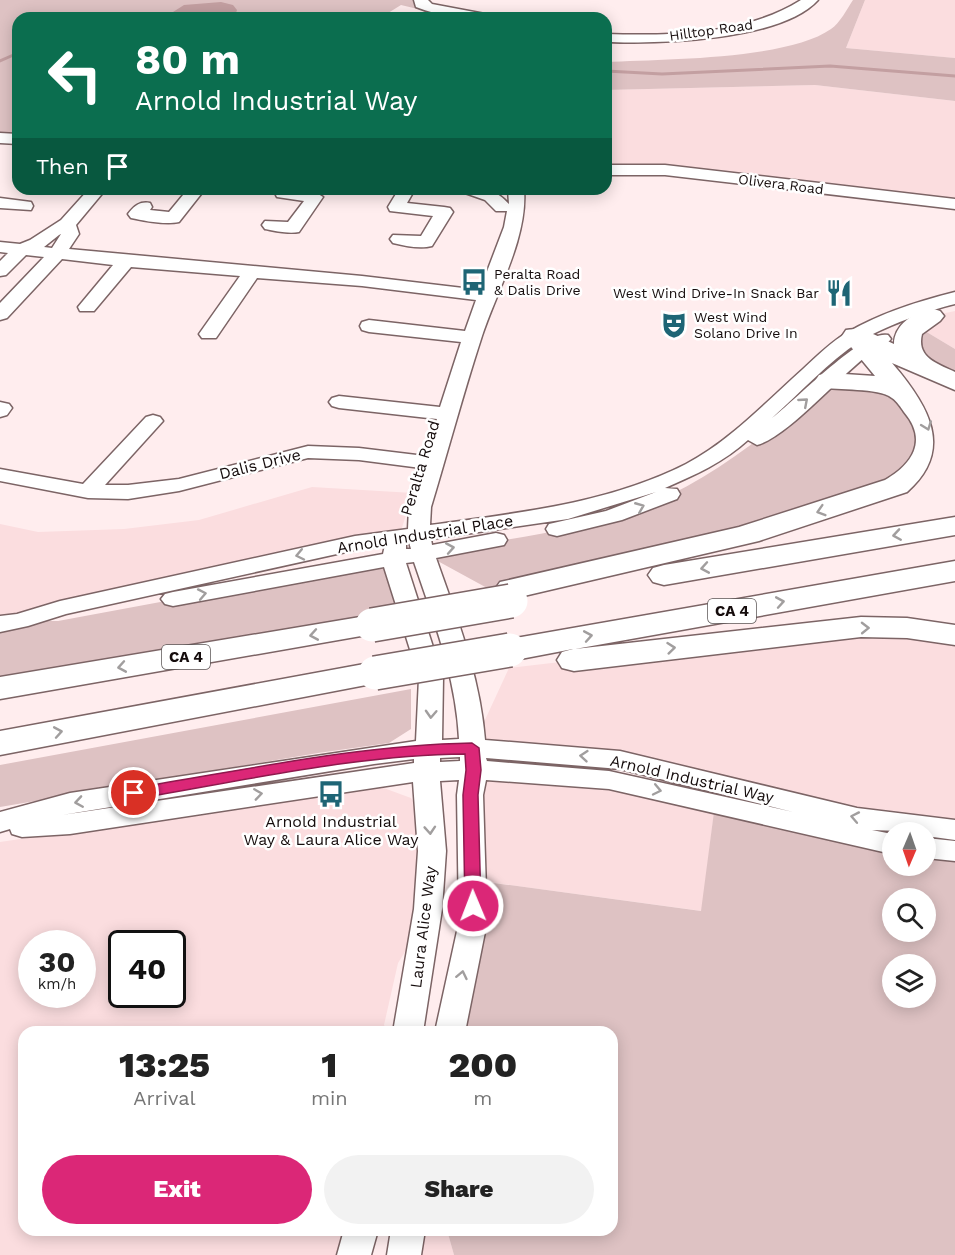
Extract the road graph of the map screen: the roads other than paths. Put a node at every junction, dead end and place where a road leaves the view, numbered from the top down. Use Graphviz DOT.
graph roads {
  1 [pos="811,0"];
  2 [pos="421,2"];
  3 [pos="461,12"];
  4 [pos="612,38"];
  5 [pos="612,170"];
  6 [pos="93,195"];
  7 [pos="192,195"];
  8 [pos="293,195"];
  9 [pos="403,195"];
  10 [pos="516,195"];
  11 [pos="501,198"];
  12 [pos="0,203"];
  13 [pos="955,204"];
  14 [pos="25,206"];
  15 [pos="144,207"];
  16 [pos="67,224"];
  17 [pos="271,225"];
  18 [pos="399,239"];
  19 [pos="0,247"];
  20 [pos="21,250"];
  21 [pos="57,254"];
  22 [pos="126,261"];
  23 [pos="0,271"];
  24 [pos="252,273"];
  25 [pos="482,296"];
  26 [pos="955,298"];
  27 [pos="87,307"];
  28 [pos="0,314"];
  29 [pos="943,314"];
  30 [pos="369,327"];
  31 [pos="209,334"];
  32 [pos="467,337"];
  33 [pos="864,343"];
  34 [pos="916,363"];
  35 [pos="829,381"];
  36 [pos="955,382"];
  37 [pos="900,391"];
  38 [pos="339,402"];
  39 [pos="442,413"];
  40 [pos="153,421"];
  41 [pos="426,462"];
  42 [pos="0,475"];
  43 [pos="88,491"];
  44 [pos="955,526"];
  45 [pos="408,546"];
  46 [pos="955,571"];
  47 [pos="511,595"];
  48 [pos="10,623"];
  49 [pos="955,635"];
  50 [pos="509,659"];
  51 [pos="0,688"];
  52 [pos="0,743"];
  53 [pos="473,759"];
  54 [pos="427,761"];
  55 [pos="0,822"];
  56 [pos="0,828"];
  57 [pos="955,830"];
  58 [pos="882,842"];
  59 [pos="936,849"];
  60 [pos="955,851"];
  61 [pos="409,1026"];
  62 [pos="451,1026"];
  63 [pos="359,1236"];
  64 [pos="407,1236"];
  65 [pos="354,1255"];
  66 [pos="404,1255"];
  1 -- 4 [label="street, Hilltop Road"];
  2 -- 3 [label="street"];
  5 -- 13 [label="street, Olivera Road"];
  6 -- 16 [label="street"];
  7 -- 15 [label="street"];
  8 -- 17 [label="street"];
  9 -- 18 [label="street"];
  10 -- 25 [label="street, Peralta Road"];
  11 -- 25 [label="street, Peralta Road"];
  12 -- 14 [label="street"];
  16 -- 20 [label="street"];
  16 -- 21 [label="street"];
  19 -- 20 [label="street"];
  20 -- 21 [label="street"];
  20 -- 23 [label="street"];
  21 -- 22 [label="street"];
  21 -- 28 [label="street"];
  22 -- 24 [label="street"];
  22 -- 27 [label="street"];
  24 -- 25 [label="street"];
  24 -- 31 [label="street"];
  25 -- 32 [label="street, Peralta Road"];
  26 -- 33 [label="street, Arnold Industrial Place"];
  29 -- 33 [label="street, Arnold Industrial Place"];
  29 -- 34 [label="highway"];
  30 -- 32 [label="street"];
  32 -- 39 [label="street, Peralta Road"];
  33 -- 34 [label="highway"];
  33 -- 35 [label="street, Arnold Industrial Place"];
  33 -- 37 [label="highway"];
  33 -- 45 [label="street, Arnold Industrial Place"];
  34 -- 36 [label="highway"];
  35 -- 37 [label="highway"];
  45 -- 35 [label="street, Arnold Industrial Place, one-way"];
  37 -- 47 [label="highway, one-way"];
  38 -- 39 [label="street"];
  39 -- 41 [label="street, Peralta Road"];
  40 -- 43 [label="street"];
  41 -- 43 [label="street, Dalis Drive"];
  41 -- 45 [label="street, Peralta Road"];
  42 -- 43 [label="street, Dalis Drive"];
  44 -- 47 [label="highway, CA 4, one-way"];
  45 -- 48 [label="street, Arnold Industrial Place"];
  45 -- 53 [label="street"];
  45 -- 54 [label="street, one-way"];
  50 -- 46 [label="highway, CA 4, one-way"];
  47 -- 51 [label="highway, CA 4, one-way, bridge"];
  50 -- 49 [label="highway, one-way"];
  52 -- 50 [label="highway, one-way"];
  53 -- 54 [label="street, Arnold Industrial Way"];
  57 -- 53 [label="street, Arnold Industrial Way, one-way"];
  53 -- 58 [label="street, Arnold Industrial Way, one-way"];
  62 -- 53 [label="street, one-way"];
  54 -- 55 [label="street, Arnold Industrial Way, one-way"];
  56 -- 54 [label="street, Arnold Industrial Way, one-way"];
  54 -- 61 [label="street, Laura Alice Way, one-way"];
  59 -- 60 [label="street"];
  63 -- 65 [label="street"];
  64 -- 66 [label="street"];
}
